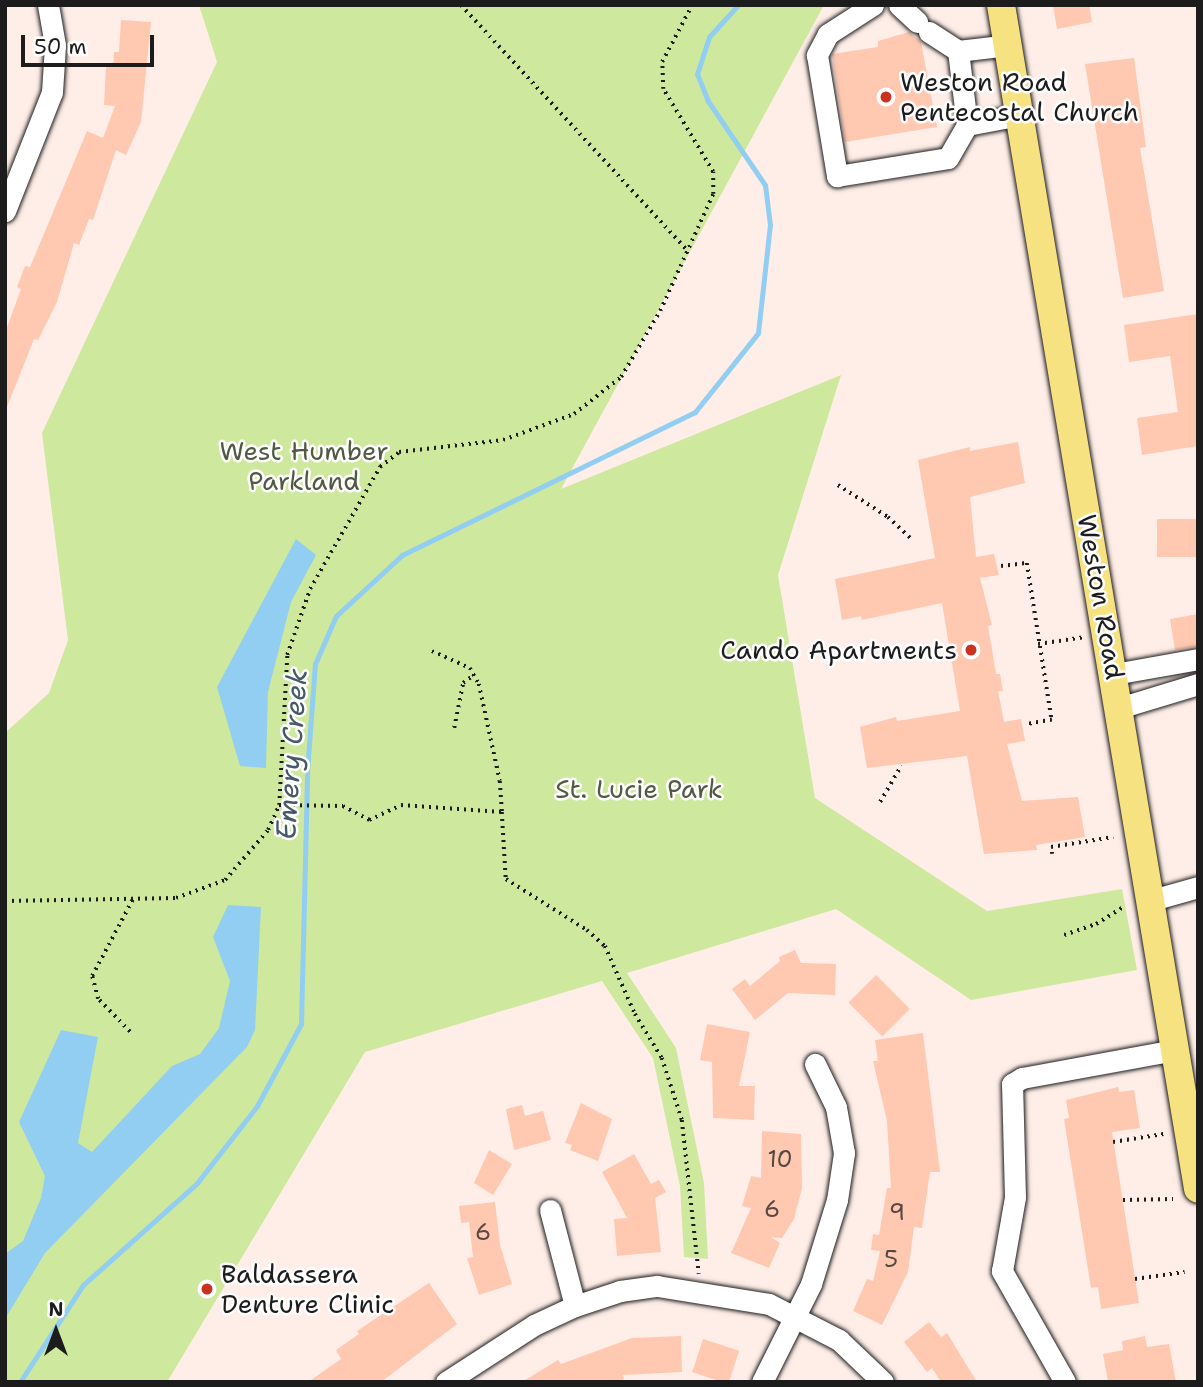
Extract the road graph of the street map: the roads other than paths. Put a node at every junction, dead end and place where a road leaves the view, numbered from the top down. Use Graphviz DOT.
graph roads {
  1 [pos="48,5"];
  2 [pos="873,5"];
  3 [pos="899,5"];
  4 [pos="1001,5"];
  5 [pos="1008,45"];
  6 [pos="958,51"];
  7 [pos="1020,114"];
  8 [pos="967,125"];
  9 [pos="5,211"];
  10 [pos="1198,659"];
  11 [pos="1114,674"];
  12 [pos="1198,684"];
  13 [pos="1119,708"];
  14 [pos="1198,887"];
  15 [pos="1138,903"];
  16 [pos="1175,1050"];
  17 [pos="815,1064"];
  18 [pos="1191,1182"];
  19 [pos="550,1210"];
  20 [pos="575,1306"];
  21 [pos="792,1318"];
  22 [pos="446,1382"];
  23 [pos="762,1382"];
  24 [pos="883,1382"];
  25 [pos="1065,1382"];
  1 -- 9 [label="street"];
  2 -- 8 [label="street"];
  3 -- 6 [label="street"];
  4 -- 5 [label="main road, Weston Road"];
  5 -- 6 [label="street"];
  5 -- 7 [label="main road, Weston Road"];
  6 -- 8 [label="street"];
  7 -- 8 [label="street"];
  7 -- 11 [label="main road, Weston Road"];
  10 -- 11 [label="street"];
  11 -- 13 [label="main road, Weston Road"];
  12 -- 13 [label="street"];
  13 -- 15 [label="main road, Weston Road"];
  14 -- 15 [label="street"];
  15 -- 16 [label="main road, Weston Road"];
  16 -- 18 [label="main road, Weston Road"];
  16 -- 25 [label="street"];
  17 -- 21 [label="street"];
  19 -- 20 [label="street"];
  20 -- 21 [label="street"];
  20 -- 22 [label="street"];
  21 -- 23 [label="street"];
  21 -- 24 [label="street"];
}
